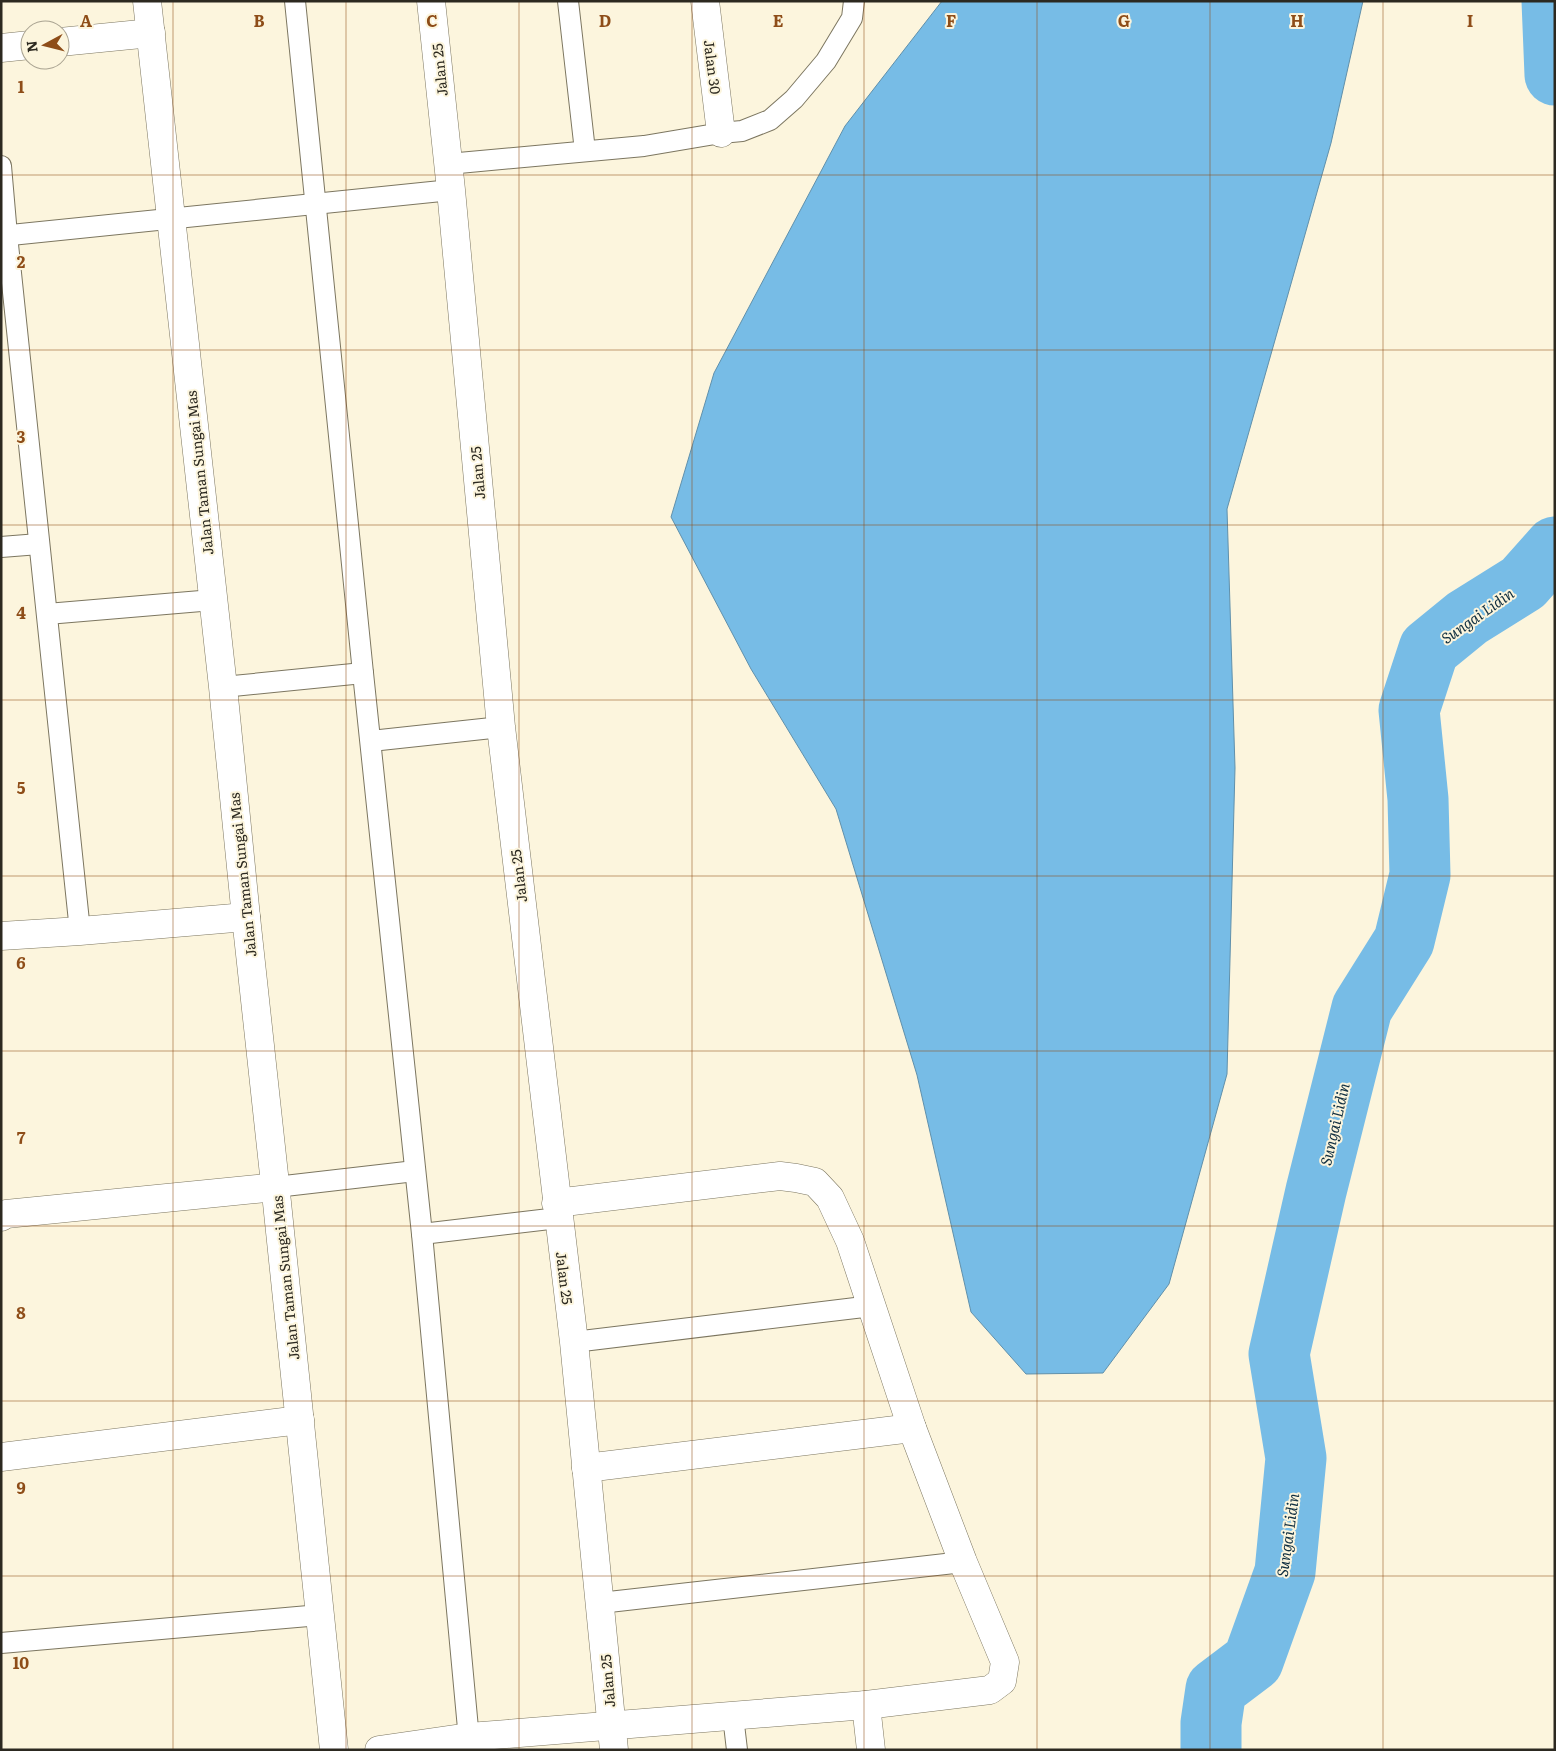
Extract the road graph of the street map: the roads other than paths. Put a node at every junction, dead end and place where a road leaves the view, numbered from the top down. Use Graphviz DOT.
graph roads {
  1 [pos="148,1"];
  2 [pos="295,1"];
  3 [pos="432,1"];
  4 [pos="568,1"];
  5 [pos="705,1"];
  6 [pos="854,1"];
  7 [pos="151,33"];
  8 [pos="70,41"];
  9 [pos="20,46"];
  10 [pos="1,48"];
  11 [pos="721,133"];
  12 [pos="585,151"];
  13 [pos="1,166"];
  14 [pos="450,177"];
  15 [pos="315,202"];
  16 [pos="171,218"];
  17 [pos="4,236"];
  18 [pos="39,544"];
  19 [pos="1,548"];
  20 [pos="212,600"];
  21 [pos="47,614"];
  22 [pos="363,673"];
  23 [pos="223,686"];
  24 [pos="501,727"];
  25 [pos="370,741"];
  26 [pos="246,917"];
  27 [pos="80,931"];
  28 [pos="1,936"];
  29 [pos="415,1171"];
  30 [pos="276,1187"];
  31 [pos="557,1210"];
  32 [pos="1,1216"];
  33 [pos="422,1234"];
  34 [pos="872,1306"];
  35 [pos="574,1342"];
  36 [pos="300,1420"];
  37 [pos="912,1428"];
  38 [pos="1,1457"];
  39 [pos="586,1468"];
  40 [pos="963,1562"];
  41 [pos="600,1603"];
  42 [pos="320,1616"];
  43 [pos="1,1643"];
  44 [pos="866,1705"];
  45 [pos="733,1716"];
  46 [pos="613,1737"];
  47 [pos="470,1743"];
  48 [pos="334,1750"];
  49 [pos="379,1750"];
  50 [pos="737,1750"];
  51 [pos="871,1750"];
  1 -- 7 [label="street, Jalan Taman Sungai Mas"];
  2 -- 15 [label="lane"];
  3 -- 14 [label="street, Jalan 25"];
  4 -- 12 [label="lane"];
  5 -- 11 [label="street, Jalan 30"];
  6 -- 11 [label="lane"];
  7 -- 8 [label="street"];
  7 -- 16 [label="street, Jalan Taman Sungai Mas"];
  9 -- 10 [label="street"];
  11 -- 12 [label="lane"];
  12 -- 14 [label="lane"];
  13 -- 17 [label="lane"];
  14 -- 15 [label="lane"];
  14 -- 24 [label="street, Jalan 25"];
  15 -- 16 [label="lane"];
  15 -- 22 [label="lane"];
  16 -- 17 [label="lane"];
  16 -- 20 [label="street, Jalan Taman Sungai Mas"];
  17 -- 18 [label="lane"];
  18 -- 19 [label="lane"];
  18 -- 21 [label="lane"];
  20 -- 21 [label="lane"];
  20 -- 23 [label="street, Jalan Taman Sungai Mas"];
  21 -- 27 [label="lane"];
  22 -- 23 [label="lane"];
  22 -- 25 [label="lane"];
  23 -- 26 [label="street, Jalan Taman Sungai Mas"];
  24 -- 25 [label="lane"];
  24 -- 31 [label="street, Jalan 25"];
  25 -- 29 [label="lane"];
  26 -- 27 [label="street"];
  26 -- 30 [label="street, Jalan Taman Sungai Mas"];
  27 -- 28 [label="street"];
  29 -- 30 [label="lane"];
  29 -- 33 [label="lane"];
  30 -- 32 [label="street"];
  30 -- 36 [label="street, Jalan Taman Sungai Mas"];
  31 -- 33 [label="lane"];
  31 -- 34 [label="street"];
  31 -- 35 [label="street, Jalan 25"];
  33 -- 47 [label="lane"];
  34 -- 35 [label="lane"];
  34 -- 37 [label="street"];
  35 -- 39 [label="street, Jalan 25"];
  36 -- 38 [label="street"];
  36 -- 42 [label="street, Jalan Taman Sungai Mas"];
  37 -- 39 [label="street"];
  37 -- 40 [label="street"];
  39 -- 41 [label="street, Jalan 25"];
  40 -- 41 [label="lane"];
  40 -- 44 [label="street"];
  41 -- 46 [label="street, Jalan 25"];
  42 -- 43 [label="lane"];
  42 -- 48 [label="street, Jalan Taman Sungai Mas"];
  44 -- 45 [label="street"];
  44 -- 51 [label="street"];
  45 -- 46 [label="street"];
  45 -- 50 [label="lane"];
  46 -- 47 [label="street"];
  47 -- 49 [label="street"];
}
